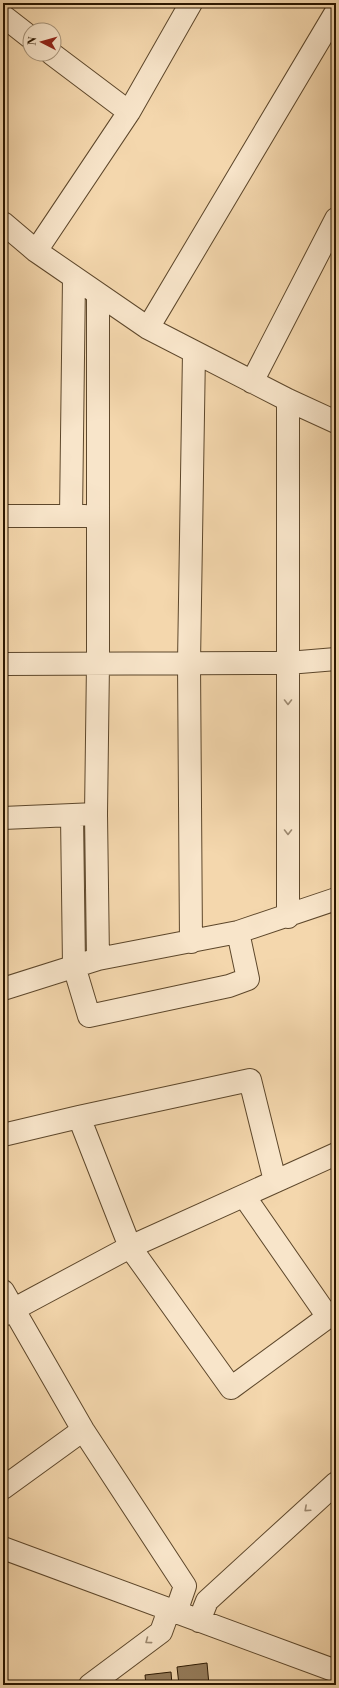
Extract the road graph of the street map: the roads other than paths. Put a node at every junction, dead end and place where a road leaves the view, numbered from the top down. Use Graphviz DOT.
graph roads {
  1 [pos="192,3"];
  2 [pos="336,12"];
  3 [pos="3,16"];
  4 [pos="22,31"];
  5 [pos="62,62"];
  6 [pos="129,112"];
  7 [pos="336,219"];
  8 [pos="3,223"];
  9 [pos="36,251"];
  10 [pos="74,278"];
  11 [pos="98,294"];
  12 [pos="148,328"];
  13 [pos="194,352"];
  14 [pos="252,382"];
  15 [pos="288,400"];
  16 [pos="336,422"];
  17 [pos="3,516"];
  18 [pos="71,516"];
  19 [pos="98,516"];
  20 [pos="336,659"];
  21 [pos="98,663"];
  22 [pos="189,663"];
  23 [pos="288,663"];
  24 [pos="3,664"];
  25 [pos="96,814"];
  26 [pos="72,816"];
  27 [pos="3,818"];
  28 [pos="335,902"];
  29 [pos="288,917"];
  30 [pos="238,932"];
  31 [pos="191,942"];
  32 [pos="98,959"];
  33 [pos="74,966"];
  34 [pos="3,989"];
  35 [pos="79,1117"];
  36 [pos="3,1136"];
  37 [pos="336,1154"];
  38 [pos="275,1181"];
  39 [pos="244,1196"];
  40 [pos="130,1247"];
  41 [pos="6,1305"];
  42 [pos="332,1314"];
  43 [pos="83,1430"];
  44 [pos="336,1483"];
  45 [pos="3,1488"];
  46 [pos="3,1548"];
  47 [pos="173,1611"];
  48 [pos="203,1611"];
  49 [pos="336,1671"];
  50 [pos="90,1685"];
  1 -- 6 [label="street"];
  2 -- 12 [label="street"];
  3 -- 4 [label="street"];
  5 -- 6 [label="street"];
  6 -- 9 [label="street"];
  7 -- 14 [label="street"];
  8 -- 9 [label="street"];
  9 -- 10 [label="street"];
  10 -- 11 [label="street"];
  10 -- 18 [label="street"];
  11 -- 12 [label="street"];
  11 -- 19 [label="street"];
  12 -- 13 [label="street"];
  13 -- 14 [label="street"];
  13 -- 22 [label="street"];
  14 -- 15 [label="street"];
  15 -- 16 [label="street"];
  15 -- 23 [label="street"];
  17 -- 18 [label="street"];
  18 -- 19 [label="street"];
  19 -- 21 [label="street"];
  20 -- 23 [label="street"];
  21 -- 22 [label="street"];
  21 -- 24 [label="street"];
  21 -- 25 [label="street"];
  22 -- 23 [label="street"];
  22 -- 31 [label="street"];
  23 -- 29 [label="street, one-way"];
  25 -- 26 [label="street"];
  25 -- 32 [label="street"];
  26 -- 27 [label="street"];
  26 -- 33 [label="street"];
  28 -- 29 [label="street"];
  29 -- 30 [label="street"];
  30 -- 31 [label="street"];
  30 -- 33 [label="street"];
  31 -- 32 [label="street"];
  32 -- 33 [label="street"];
  33 -- 34 [label="street"];
  35 -- 36 [label="street"];
  35 -- 38 [label="street"];
  35 -- 40 [label="street"];
  37 -- 38 [label="street"];
  38 -- 39 [label="street"];
  39 -- 40 [label="street"];
  39 -- 42 [label="street"];
  40 -- 41 [label="street"];
  40 -- 42 [label="street"];
  41 -- 43 [label="street"];
  43 -- 45 [label="street"];
  43 -- 47 [label="street"];
  44 -- 48 [label="street, one-way"];
  46 -- 47 [label="street"];
  47 -- 48 [label="street"];
  47 -- 50 [label="street, one-way"];
  48 -- 49 [label="street"];
}
